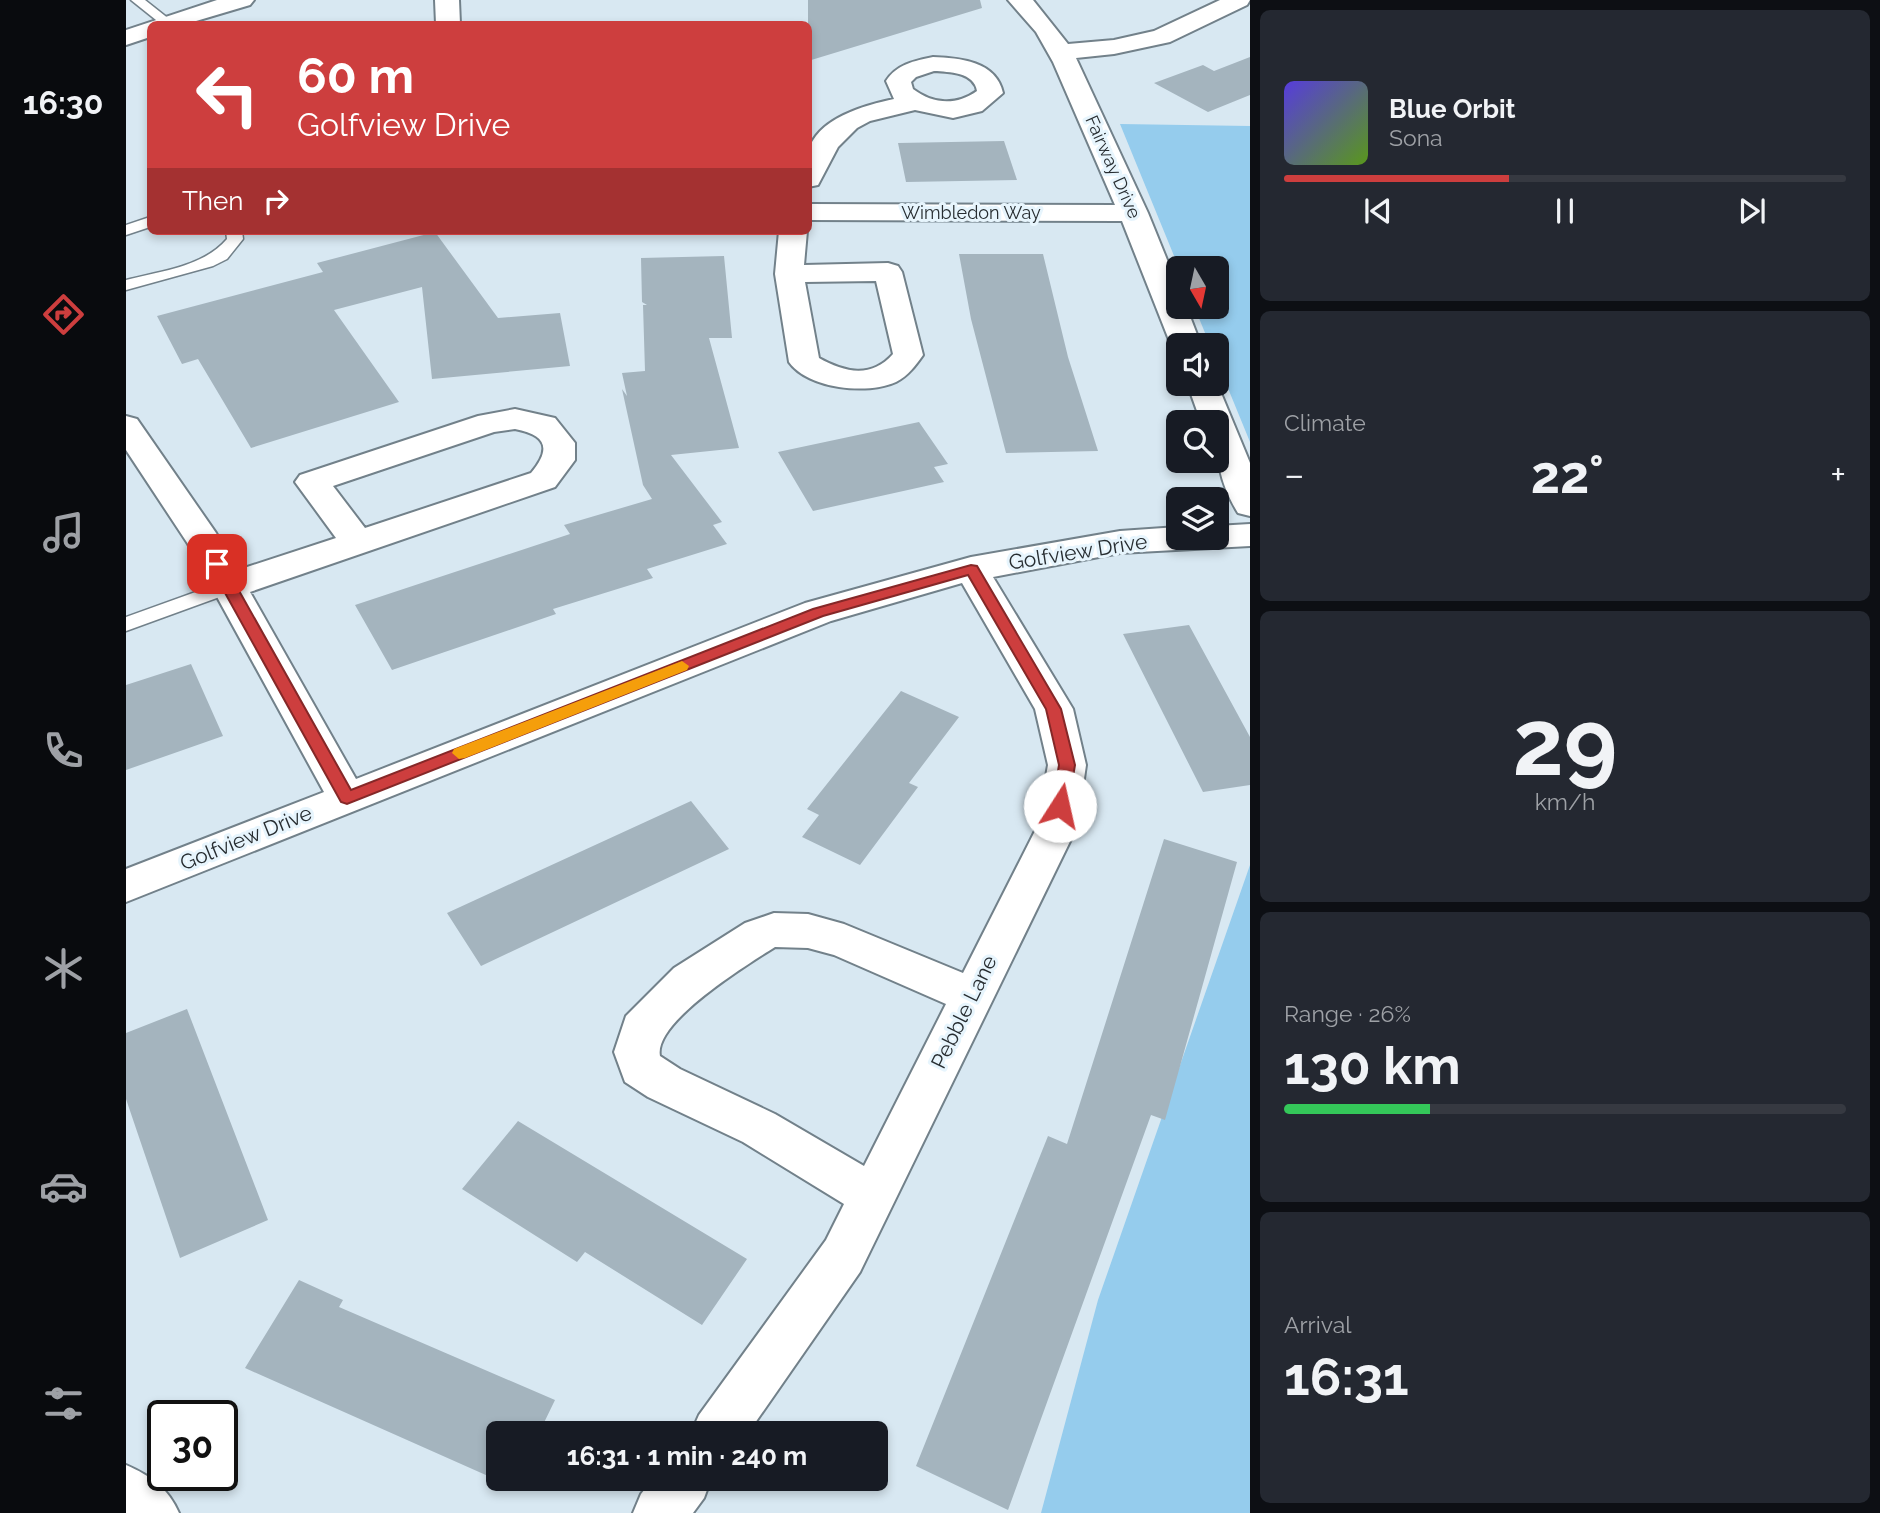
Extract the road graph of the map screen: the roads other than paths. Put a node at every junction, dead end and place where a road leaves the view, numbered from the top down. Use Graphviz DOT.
graph roads {
  1 [pos="137,0"];
  2 [pos="242,0"];
  3 [pos="447,0"];
  4 [pos="1020,0"];
  5 [pos="1239,0"];
  6 [pos="156,21"];
  7 [pos="173,21"];
  8 [pos="448,21"];
  9 [pos="147,30"];
  10 [pos="126,38"];
  11 [pos="1062,52"];
  12 [pos="914,103"];
  13 [pos="812,172"];
  14 [pos="812,212"];
  15 [pos="1134,213"];
  16 [pos="147,223"];
  17 [pos="126,230"];
  18 [pos="234,235"];
  19 [pos="793,235"];
  20 [pos="789,274"];
  21 [pos="126,285"];
  22 [pos="1181,333"];
  23 [pos="1207,396"];
  24 [pos="126,426"];
  25 [pos="1250,505"];
  26 [pos="1250,535"];
  27 [pos="1229,536"];
  28 [pos="1166,539"];
  29 [pos="357,542"];
  30 [pos="971,569"];
  31 [pos="229,586"];
  32 [pos="126,624"];
  33 [pos="347,798"];
  34 [pos="126,886"];
  35 [pos="972,996"];
  36 [pos="873,1196"];
  37 [pos="726,1421"];
  38 [pos="676,1491"];
  39 [pos="126,1492"];
  40 [pos="152,1513"];
  41 [pos="660,1513"];
  1 -- 6 [label="lane"];
  2 -- 7 [label="street"];
  3 -- 8 [label="street"];
  4 -- 11 [label="street, Fairway Drive"];
  5 -- 11 [label="street"];
  9 -- 10 [label="street"];
  11 -- 15 [label="street, Fairway Drive"];
  12 -- 13 [label="street"];
  14 -- 15 [label="street, Wimbledon Way"];
  15 -- 22 [label="street, Fairway Drive"];
  16 -- 17 [label="lane"];
  18 -- 21 [label="lane"];
  19 -- 20 [label="street"];
  20 -- 20 [label="street"];
  23 -- 25 [label="street"];
  24 -- 31 [label="street"];
  26 -- 27 [label="street"];
  28 -- 30 [label="street, Golfview Drive"];
  29 -- 29 [label="street"];
  29 -- 31 [label="street"];
  30 -- 33 [label="street, Golfview Drive"];
  30 -- 35 [label="street, Pebble Lane"];
  31 -- 32 [label="lane"];
  31 -- 33 [label="street"];
  33 -- 34 [label="street, Golfview Drive"];
  35 -- 36 [label="street, Pebble Lane"];
  35 -- 36 [label="street"];
  36 -- 37 [label="street, Pebble Lane"];
  38 -- 41 [label="street"];
  39 -- 40 [label="street"];
}
